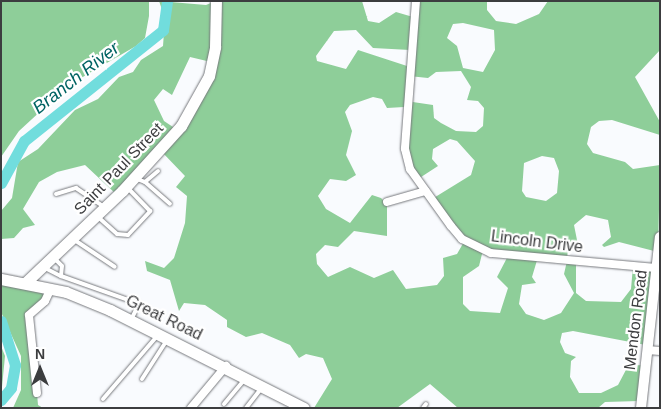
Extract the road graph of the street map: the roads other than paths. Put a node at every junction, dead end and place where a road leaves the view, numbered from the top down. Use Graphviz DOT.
graph roads {
  1 [pos="216,1"];
  2 [pos="416,1"];
  3 [pos="158,171"];
  4 [pos="140,180"];
  5 [pos="126,187"];
  6 [pos="425,192"];
  7 [pos="56,194"];
  8 [pos="387,202"];
  9 [pos="170,204"];
  10 [pos="101,212"];
  11 [pos="660,237"];
  12 [pos="73,239"];
  13 [pos="54,258"];
  14 [pos="43,267"];
  15 [pos="116,267"];
  16 [pos="657,268"];
  17 [pos="61,276"];
  18 [pos="1,279"];
  19 [pos="25,283"];
  20 [pos="50,288"];
  21 [pos="92,288"];
  22 [pos="87,300"];
  23 [pos="131,320"];
  24 [pos="164,336"];
  25 [pos="647,350"];
  26 [pos="660,351"];
  27 [pos="226,366"];
  28 [pos="246,377"];
  29 [pos="142,379"];
  30 [pos="264,386"];
  31 [pos="37,393"];
  32 [pos="104,399"];
  33 [pos="250,403"];
  34 [pos="224,404"];
  35 [pos="426,404"];
  36 [pos="192,408"];
  37 [pos="246,408"];
  38 [pos="255,408"];
  39 [pos="304,408"];
  40 [pos="423,408"];
  41 [pos="641,408"];
  1 -- 4 [label="main road, Saint Paul Street"];
  2 -- 6 [label="street, Lincoln Drive"];
  3 -- 4 [label="lane"];
  4 -- 5 [label="main road, Saint Paul Street"];
  4 -- 9 [label="lane"];
  5 -- 10 [label="main road, Saint Paul Street"];
  5 -- 10 [label="lane"];
  6 -- 8 [label="street"];
  6 -- 16 [label="street, Lincoln Drive"];
  7 -- 10 [label="lane"];
  10 -- 12 [label="main road, Saint Paul Street"];
  11 -- 16 [label="street, Mendon Road"];
  12 -- 13 [label="main road, Saint Paul Street"];
  12 -- 15 [label="lane"];
  13 -- 14 [label="main road, Saint Paul Street"];
  13 -- 17 [label="lane"];
  14 -- 17 [label="lane"];
  14 -- 19 [label="main road, Saint Paul Street"];
  16 -- 25 [label="street, Mendon Road"];
  17 -- 21 [label="lane"];
  18 -- 19 [label="main road, Great Road"];
  19 -- 20 [label="main road, Great Road"];
  20 -- 22 [label="main road, Great Road"];
  20 -- 31 [label="street"];
  21 -- 22 [label="lane"];
  21 -- 23 [label="lane"];
  22 -- 23 [label="main road, Great Road"];
  23 -- 24 [label="main road, Great Road"];
  24 -- 27 [label="main road, Great Road"];
  24 -- 29 [label="lane"];
  24 -- 32 [label="lane"];
  25 -- 26 [label="street"];
  25 -- 41 [label="street, Mendon Road"];
  27 -- 28 [label="main road, Great Road"];
  27 -- 36 [label="street"];
  28 -- 30 [label="main road, Great Road"];
  28 -- 34 [label="lane"];
  30 -- 33 [label="lane"];
  30 -- 39 [label="main road, Great Road"];
  33 -- 37 [label="lane"];
  33 -- 38 [label="lane"];
  35 -- 40 [label="lane"];
}
